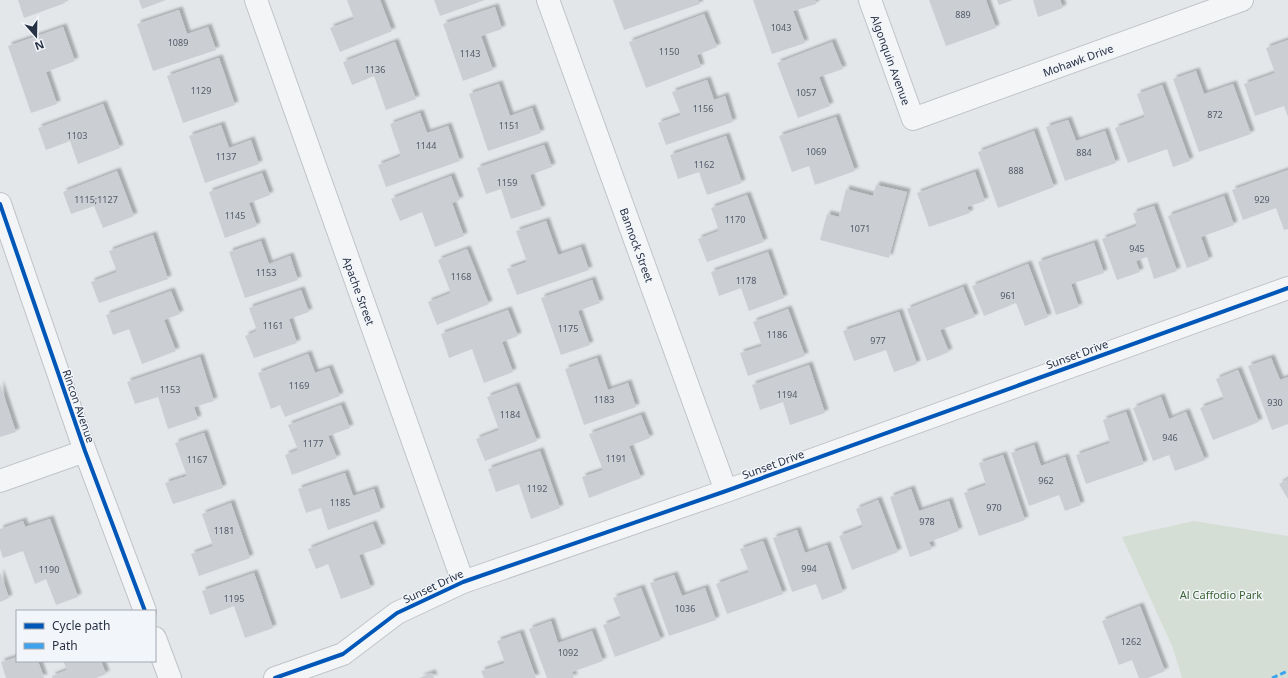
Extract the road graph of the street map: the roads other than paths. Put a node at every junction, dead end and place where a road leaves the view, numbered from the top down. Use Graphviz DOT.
graph roads {
  1 [pos="256,0"];
  2 [pos="548,0"];
  3 [pos="870,0"];
  4 [pos="1242,0"];
  5 [pos="913,119"];
  6 [pos="0,204"];
  7 [pos="1288,288"];
  8 [pos="85,451"];
  9 [pos="0,481"];
  10 [pos="726,491"];
  11 [pos="463,582"];
  12 [pos="145,610"];
  13 [pos="156,641"];
  14 [pos="170,678"];
  15 [pos="275,678"];
  1 -- 11 [label="street, Apache Street"];
  2 -- 10 [label="street, Bannock Street"];
  3 -- 5 [label="street, Algonquin Avenue"];
  4 -- 5 [label="street, Mohawk Drive"];
  6 -- 8 [label="street, Rincon Avenue"];
  7 -- 10 [label="street, Sunset Drive"];
  8 -- 9 [label="street"];
  8 -- 12 [label="street, Rincon Avenue"];
  10 -- 11 [label="street, Sunset Drive"];
  11 -- 15 [label="street, Sunset Drive"];
  13 -- 14 [label="street"];
}
